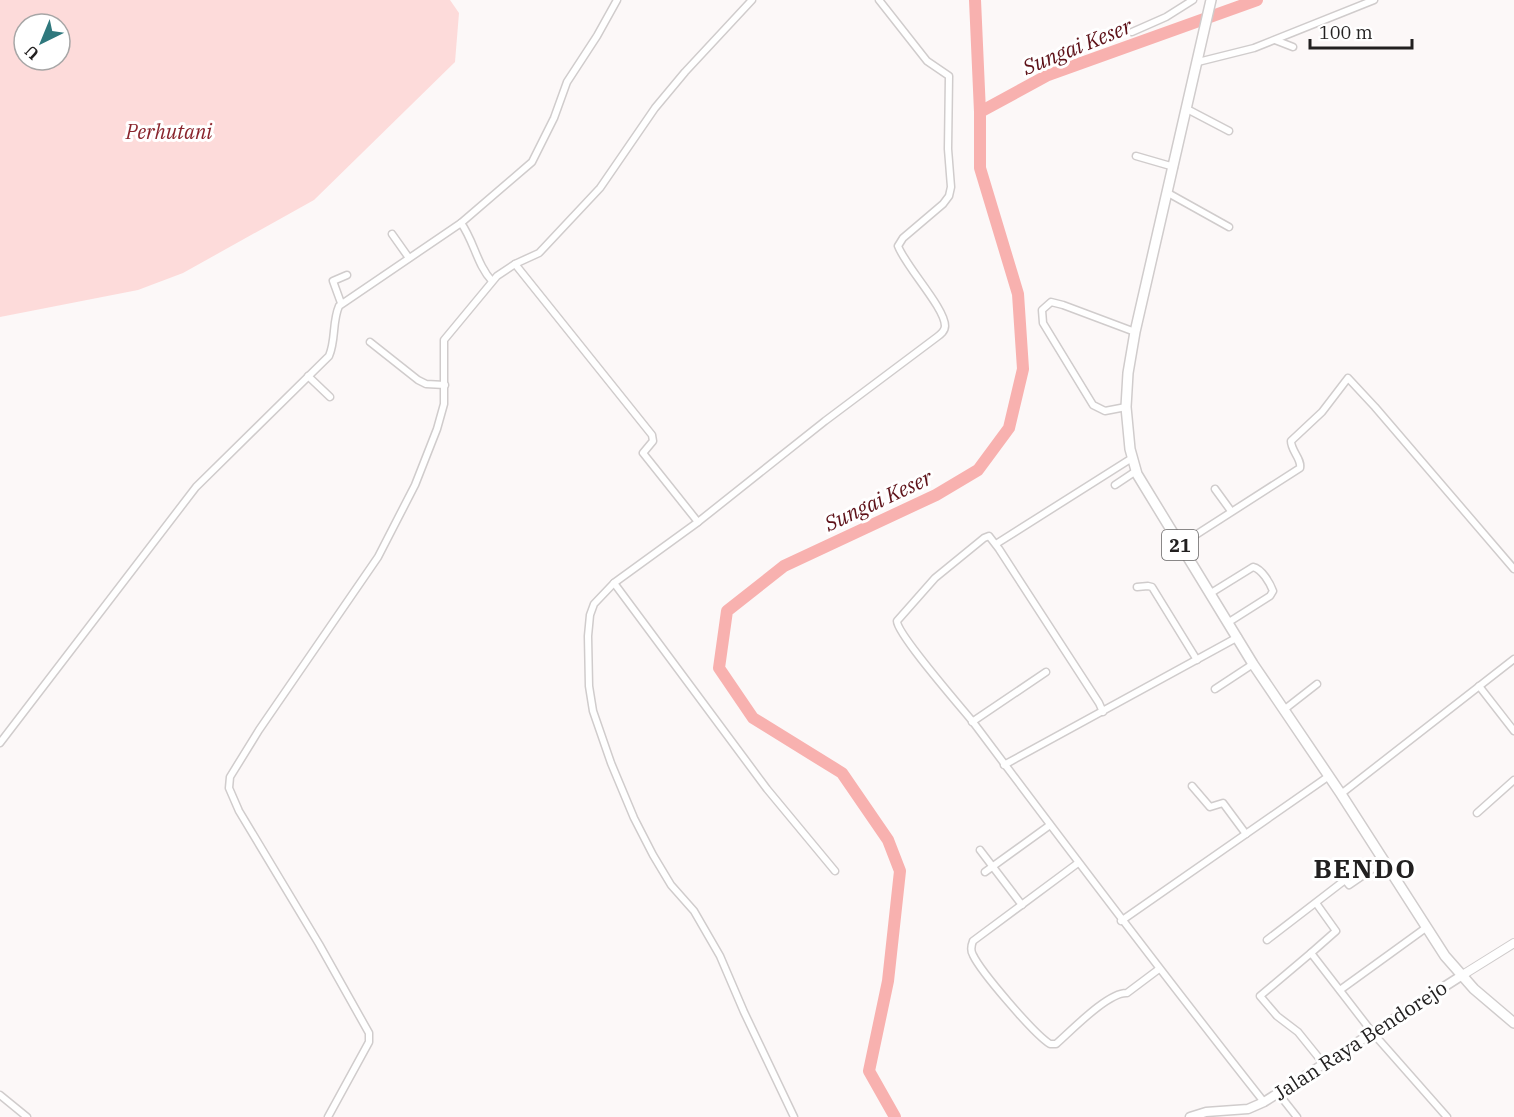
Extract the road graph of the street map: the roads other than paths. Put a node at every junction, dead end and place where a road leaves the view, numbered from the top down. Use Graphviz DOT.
graph roads {
  1 [pos="617,0"];
  2 [pos="752,0"];
  3 [pos="879,0"];
  4 [pos="1193,0"];
  5 [pos="1211,0"];
  6 [pos="1374,0"];
  7 [pos="1132,32"];
  8 [pos="1275,40"];
  9 [pos="1293,46"];
  10 [pos="1198,62"];
  11 [pos="1187,109"];
  12 [pos="1229,131"];
  13 [pos="1136,156"];
  14 [pos="1174,167"];
  15 [pos="1168,193"];
  16 [pos="462,224"];
  17 [pos="1229,227"];
  18 [pos="392,234"];
  19 [pos="409,258"];
  20 [pos="516,265"];
  21 [pos="347,275"];
  22 [pos="492,281"];
  23 [pos="342,303"];
  24 [pos="1135,332"];
  25 [pos="369,342"];
  26 [pos="308,376"];
  27 [pos="445,385"];
  28 [pos="330,397"];
  29 [pos="1126,407"];
  30 [pos="1132,458"];
  31 [pos="1136,471"];
  32 [pos="1115,485"];
  33 [pos="1215,489"];
  34 [pos="1231,511"];
  35 [pos="698,522"];
  36 [pos="996,544"];
  37 [pos="1180,544"];
  38 [pos="1514,569"];
  39 [pos="614,583"];
  40 [pos="1137,587"];
  41 [pos="1211,593"];
  42 [pos="1229,622"];
  43 [pos="1238,638"];
  44 [pos="1514,658"];
  45 [pos="1197,660"];
  46 [pos="1254,664"];
  47 [pos="1046,672"];
  48 [pos="1317,684"];
  49 [pos="1479,686"];
  50 [pos="1215,688"];
  51 [pos="1285,709"];
  52 [pos="1103,712"];
  53 [pos="972,722"];
  54 [pos="1514,731"];
  55 [pos="0,743"];
  56 [pos="1004,765"];
  57 [pos="1329,776"];
  58 [pos="1514,780"];
  59 [pos="1192,786"];
  60 [pos="1341,794"];
  61 [pos="1477,813"];
  62 [pos="1050,825"];
  63 [pos="1246,834"];
  64 [pos="980,850"];
  65 [pos="1384,861"];
  66 [pos="1078,863"];
  67 [pos="992,866"];
  68 [pos="835,872"];
  69 [pos="985,872"];
  70 [pos="1316,903"];
  71 [pos="1022,905"];
  72 [pos="1121,921"];
  73 [pos="1427,927"];
  74 [pos="1267,940"];
  75 [pos="1514,943"];
  76 [pos="1311,953"];
  77 [pos="1159,969"];
  78 [pos="1461,976"];
  79 [pos="1340,990"];
  80 [pos="1512,1018"];
  81 [pos="1372,1032"];
  82 [pos="1323,1063"];
  83 [pos="1278,1093"];
  84 [pos="0,1095"];
  85 [pos="1264,1102"];
  86 [pos="27,1117"];
  87 [pos="328,1117"];
  88 [pos="794,1117"];
  89 [pos="1190,1117"];
  90 [pos="1297,1117"];
  91 [pos="1447,1117"];
  1 -- 16 [label="street"];
  2 -- 20 [label="street"];
  3 -- 35 [label="street"];
  4 -- 7 [label="street"];
  5 -- 10 [label="highway, 21"];
  6 -- 8 [label="street"];
  8 -- 9 [label="street"];
  8 -- 10 [label="street"];
  10 -- 11 [label="highway, 21"];
  11 -- 12 [label="street"];
  11 -- 14 [label="highway, 21"];
  13 -- 14 [label="street"];
  14 -- 15 [label="highway, 21"];
  15 -- 17 [label="street"];
  15 -- 24 [label="highway, 21"];
  16 -- 19 [label="street"];
  16 -- 22 [label="street"];
  18 -- 19 [label="street"];
  19 -- 23 [label="street"];
  20 -- 22 [label="street"];
  20 -- 35 [label="street"];
  21 -- 23 [label="street"];
  22 -- 27 [label="street"];
  23 -- 26 [label="street"];
  24 -- 29 [label="highway, 21"];
  24 -- 29 [label="street"];
  25 -- 27 [label="street"];
  26 -- 28 [label="street"];
  26 -- 55 [label="street"];
  27 -- 87 [label="street"];
  29 -- 30 [label="highway, 21"];
  30 -- 31 [label="highway, 21"];
  30 -- 36 [label="street"];
  31 -- 32 [label="street"];
  31 -- 37 [label="highway, 21"];
  33 -- 34 [label="street"];
  34 -- 37 [label="street"];
  34 -- 38 [label="street"];
  35 -- 39 [label="street"];
  36 -- 52 [label="street"];
  36 -- 53 [label="street"];
  37 -- 41 [label="highway, 21"];
  39 -- 68 [label="street"];
  39 -- 88 [label="street"];
  40 -- 45 [label="street"];
  41 -- 42 [label="highway, 21"];
  41 -- 42 [label="street"];
  42 -- 43 [label="highway, 21"];
  43 -- 45 [label="street"];
  43 -- 46 [label="highway, 21"];
  44 -- 49 [label="street"];
  45 -- 52 [label="street"];
  46 -- 50 [label="street"];
  46 -- 51 [label="highway, 21"];
  47 -- 53 [label="street"];
  48 -- 51 [label="street"];
  49 -- 54 [label="street"];
  49 -- 60 [label="street"];
  51 -- 57 [label="highway, 21"];
  52 -- 56 [label="street"];
  53 -- 56 [label="street"];
  56 -- 62 [label="street"];
  57 -- 60 [label="highway, 21"];
  57 -- 63 [label="street"];
  58 -- 61 [label="street"];
  59 -- 63 [label="street"];
  60 -- 65 [label="highway, 21"];
  62 -- 66 [label="street"];
  62 -- 67 [label="street"];
  63 -- 72 [label="street"];
  64 -- 67 [label="street"];
  65 -- 70 [label="street"];
  65 -- 73 [label="highway, 21"];
  66 -- 71 [label="street"];
  66 -- 72 [label="street"];
  67 -- 69 [label="street"];
  67 -- 71 [label="street"];
  70 -- 74 [label="street"];
  70 -- 76 [label="street"];
  71 -- 77 [label="street"];
  72 -- 77 [label="street"];
  73 -- 78 [label="highway, 21"];
  73 -- 79 [label="street"];
  75 -- 78 [label="street"];
  76 -- 79 [label="street"];
  76 -- 82 [label="street"];
  77 -- 85 [label="street"];
  78 -- 80 [label="highway, 21"];
  78 -- 81 [label="main road, Jalan Raya Bendorejo"];
  79 -- 81 [label="street"];
  81 -- 82 [label="main road, Jalan Raya Bendorejo"];
  81 -- 91 [label="street"];
  82 -- 83 [label="main road, Jalan Raya Bendorejo"];
  83 -- 85 [label="main road, Jalan Raya Bendorejo"];
  83 -- 90 [label="street"];
  84 -- 86 [label="street"];
  85 -- 89 [label="main road, Jalan Raya Bendorejo"];
}
